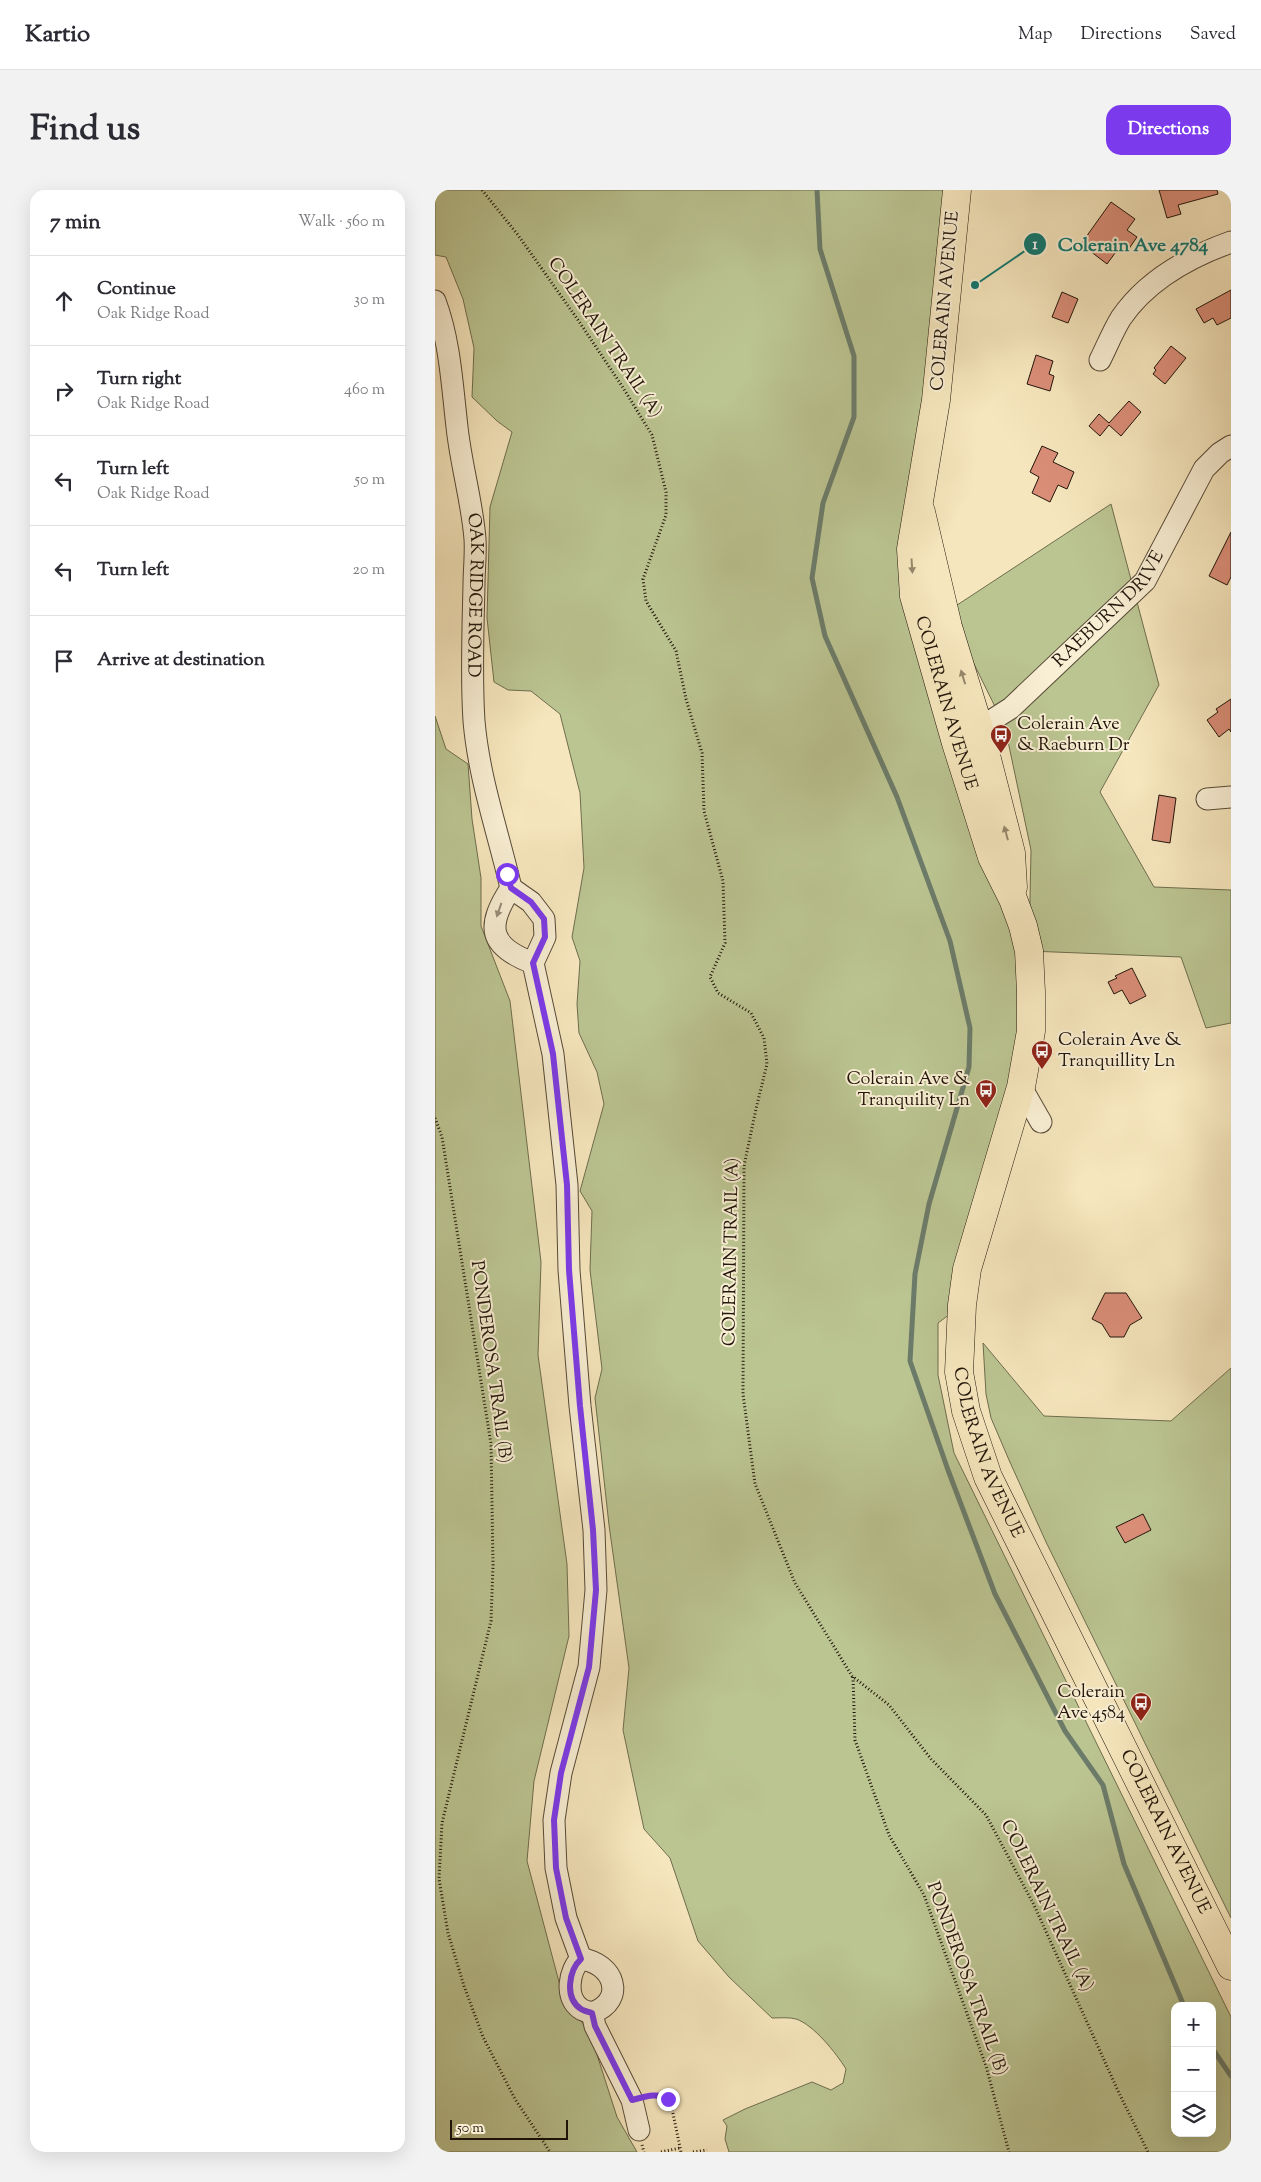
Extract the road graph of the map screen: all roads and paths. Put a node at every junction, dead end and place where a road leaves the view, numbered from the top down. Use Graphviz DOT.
graph roads {
  1 [pos="482,190"];
  2 [pos="957,190"];
  3 [pos="1231,242"];
  4 [pos="435,300"];
  5 [pos="1100,360"];
  6 [pos="1231,446"];
  7 [pos="918,501"];
  8 [pos="979,728"];
  9 [pos="956,744"];
  10 [pos="1231,797"];
  11 [pos="1207,799"];
  12 [pos="511,888"];
  13 [pos="1013,899"];
  14 [pos="533,963"];
  15 [pos="1021,1087"];
  16 [pos="435,1118"];
  17 [pos="1041,1122"];
  18 [pos="853,1676"];
  19 [pos="581,1959"];
  20 [pos="1231,1966"];
  21 [pos="592,2013"];
  22 [pos="632,2100"];
  23 [pos="639,2130"];
  24 [pos="680,2150"];
  25 [pos="707,2150"];
  26 [pos="550,2152"];
  27 [pos="661,2152"];
  28 [pos="693,2152"];
  29 [pos="1009,2152"];
  30 [pos="1148,2152"];
  1 -- 18 [label="path, COLERAIN TRAIL (A)"];
  2 -- 7 [label="main road, COLERAIN AVENUE"];
  3 -- 5 [label="street"];
  4 -- 12 [label="street, OAK RIDGE ROAD"];
  6 -- 8 [label="street, RAEBURN DRIVE"];
  8 -- 7 [label="main road, COLERAIN AVENUE, one-way"];
  7 -- 9 [label="main road, COLERAIN AVENUE, one-way"];
  8 -- 9 [label="street, RAEBURN DRIVE"];
  13 -- 8 [label="main road, COLERAIN AVENUE, one-way"];
  9 -- 13 [label="main road, COLERAIN AVENUE"];
  10 -- 11 [label="street"];
  12 -- 14 [label="street"];
  12 -- 14 [label="street, one-way"];
  13 -- 15 [label="main road, COLERAIN AVENUE"];
  14 -- 19 [label="street"];
  15 -- 17 [label="street"];
  15 -- 20 [label="main road, COLERAIN AVENUE"];
  16 -- 26 [label="path, PONDEROSA TRAIL (B)"];
  18 -- 29 [label="path, PONDEROSA TRAIL (B)"];
  18 -- 30 [label="path, COLERAIN TRAIL (A)"];
  19 -- 21 [label="street"];
  19 -- 21 [label="street"];
  21 -- 22 [label="street"];
  22 -- 23 [label="street"];
  22 -- 24 [label="path"];
  24 -- 27 [label="path"];
  25 -- 28 [label="path"];
}
